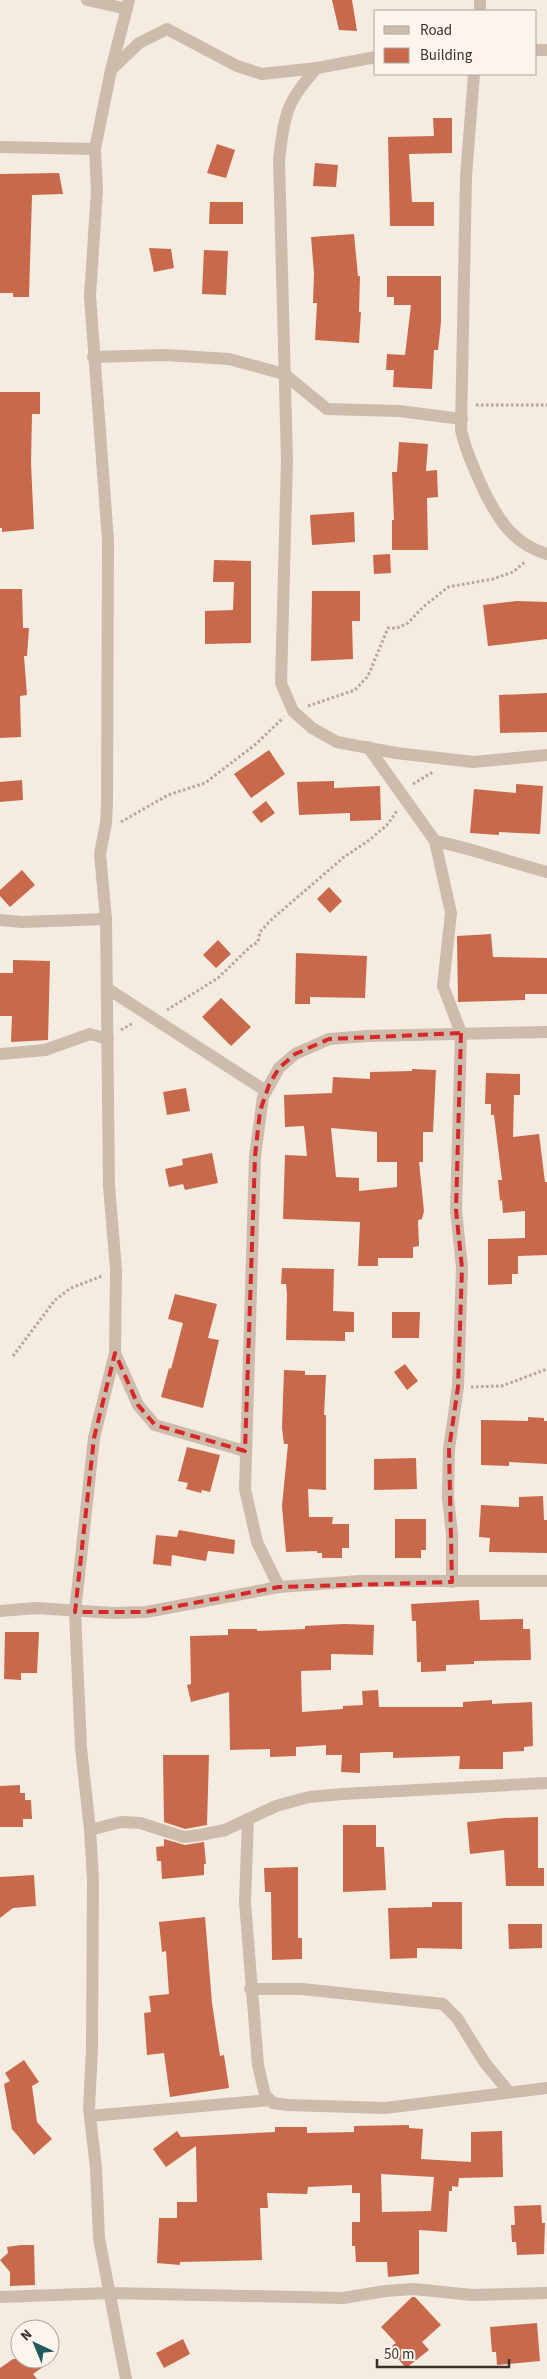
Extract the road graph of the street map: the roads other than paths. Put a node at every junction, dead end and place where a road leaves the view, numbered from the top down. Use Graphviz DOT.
graph roads {
  1 [pos="87,0"];
  2 [pos="128,4"];
  3 [pos="374,56"];
  4 [pos="317,68"];
  5 [pos="111,70"];
  6 [pos="474,75"];
  7 [pos="0,147"];
  8 [pos="95,149"];
  9 [pos="93,357"];
  10 [pos="284,374"];
  11 [pos="462,419"];
  12 [pos="542,553"];
  13 [pos="368,748"];
  14 [pos="547,755"];
  15 [pos="435,842"];
  16 [pos="547,872"];
  17 [pos="106,919"];
  18 [pos="0,920"];
  19 [pos="108,989"];
  20 [pos="547,1032"];
  21 [pos="461,1033"];
  22 [pos="108,1039"];
  23 [pos="0,1054"];
  24 [pos="266,1091"];
  25 [pos="115,1353"];
  26 [pos="246,1450"];
  27 [pos="547,1581"];
  28 [pos="452,1582"];
  29 [pos="278,1587"];
  30 [pos="0,1611"];
  31 [pos="75,1612"];
  32 [pos="547,1783"];
  33 [pos="248,1819"];
  34 [pos="90,1830"];
  35 [pos="250,1989"];
  36 [pos="547,2088"];
  37 [pos="508,2092"];
  38 [pos="270,2100"];
  39 [pos="90,2116"];
  40 [pos="109,2293"];
  41 [pos="547,2293"];
  42 [pos="0,2297"];
  43 [pos="126,2379"];
  1 -- 2 [label="street"];
  2 -- 5 [label="street"];
  3 -- 4 [label="street"];
  4 -- 5 [label="street"];
  4 -- 10 [label="street"];
  5 -- 8 [label="street"];
  6 -- 11 [label="street"];
  7 -- 8 [label="street"];
  8 -- 9 [label="street"];
  9 -- 10 [label="street"];
  9 -- 17 [label="street"];
  10 -- 11 [label="street"];
  10 -- 13 [label="street"];
  11 -- 12 [label="street"];
  13 -- 14 [label="street"];
  13 -- 15 [label="street"];
  15 -- 16 [label="street"];
  15 -- 21 [label="street"];
  17 -- 18 [label="street"];
  17 -- 19 [label="street"];
  19 -- 22 [label="street"];
  19 -- 24 [label="street"];
  20 -- 21 [label="street"];
  21 -- 24 [label="street"];
  21 -- 28 [label="street"];
  22 -- 23 [label="street"];
  22 -- 25 [label="street"];
  24 -- 26 [label="street"];
  25 -- 26 [label="street"];
  25 -- 31 [label="street"];
  26 -- 29 [label="street"];
  27 -- 28 [label="street"];
  28 -- 29 [label="street"];
  29 -- 31 [label="street"];
  30 -- 31 [label="street"];
  31 -- 34 [label="street"];
  32 -- 33 [label="street"];
  33 -- 34 [label="street"];
  33 -- 35 [label="street"];
  34 -- 39 [label="street"];
  35 -- 37 [label="street"];
  35 -- 38 [label="street"];
  36 -- 37 [label="street"];
  37 -- 38 [label="street"];
  38 -- 39 [label="street"];
  39 -- 40 [label="street"];
  40 -- 41 [label="street"];
  40 -- 42 [label="street"];
  40 -- 43 [label="street"];
}
